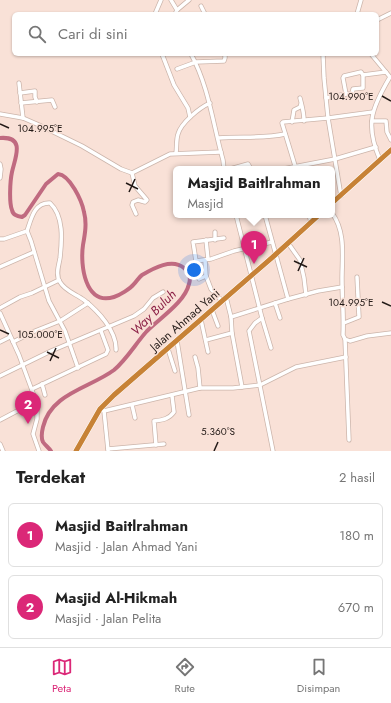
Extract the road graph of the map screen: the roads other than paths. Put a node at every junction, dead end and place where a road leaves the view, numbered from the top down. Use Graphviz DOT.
graph roads {
  1 [pos="161,0"];
  2 [pos="171,0"];
  3 [pos="189,0"];
  4 [pos="360,0"];
  5 [pos="201,6"];
  6 [pos="156,12"];
  7 [pos="176,12"];
  8 [pos="204,12"];
  9 [pos="357,12"];
  10 [pos="391,13"];
  11 [pos="379,19"];
  12 [pos="163,56"];
  13 [pos="193,56"];
  14 [pos="226,56"];
  15 [pos="323,56"];
  16 [pos="373,56"];
  17 [pos="196,62"];
  18 [pos="177,69"];
  19 [pos="386,72"];
  20 [pos="363,75"];
  21 [pos="390,77"];
  22 [pos="19,83"];
  23 [pos="20,92"];
  24 [pos="346,94"];
  25 [pos="300,98"];
  26 [pos="326,98"];
  27 [pos="37,102"];
  28 [pos="21,103"];
  29 [pos="210,103"];
  30 [pos="301,104"];
  31 [pos="55,107"];
  32 [pos="373,112"];
  33 [pos="0,114"];
  34 [pos="190,117"];
  35 [pos="23,118"];
  36 [pos="328,118"];
  37 [pos="304,121"];
  38 [pos="372,121"];
  39 [pos="292,122"];
  40 [pos="285,134"];
  41 [pos="218,138"];
  42 [pos="391,140"];
  43 [pos="376,147"];
  44 [pos="391,150"];
  45 [pos="221,152"];
  46 [pos="176,153"];
  47 [pos="335,159"];
  48 [pos="380,160"];
  49 [pos="0,164"];
  50 [pos="224,166"];
  51 [pos="295,166"];
  52 [pos="305,166"];
  53 [pos="132,173"];
  54 [pos="0,178"];
  55 [pos="341,196"];
  56 [pos="335,201"];
  57 [pos="136,214"];
  58 [pos="237,218"];
  59 [pos="266,218"];
  60 [pos="310,218"];
  61 [pos="316,218"];
  62 [pos="334,218"];
  63 [pos="311,222"];
  64 [pos="27,231"];
  65 [pos="215,232"];
  66 [pos="224,238"];
  67 [pos="0,239"];
  68 [pos="206,240"];
  69 [pos="215,240"];
  70 [pos="272,242"];
  71 [pos="288,243"];
  72 [pos="245,249"];
  73 [pos="34,252"];
  74 [pos="276,255"];
  75 [pos="207,260"];
  76 [pos="196,261"];
  77 [pos="0,267"];
  78 [pos="252,275"];
  79 [pos="206,276"];
  80 [pos="357,277"];
  81 [pos="59,280"];
  82 [pos="45,287"];
  83 [pos="342,288"];
  84 [pos="163,292"];
  85 [pos="306,295"];
  86 [pos="224,299"];
  87 [pos="288,299"];
  88 [pos="88,303"];
  89 [pos="275,303"];
  90 [pos="0,308"];
  91 [pos="259,309"];
  92 [pos="212,310"];
  93 [pos="0,313"];
  94 [pos="231,317"];
  95 [pos="262,318"];
  96 [pos="280,318"];
  97 [pos="201,320"];
  98 [pos="60,321"];
  99 [pos="344,323"];
  100 [pos="218,326"];
  101 [pos="108,327"];
  102 [pos="100,331"];
  103 [pos="232,333"];
  104 [pos="391,333"];
  105 [pos="10,337"];
  106 [pos="345,339"];
  107 [pos="206,340"];
  108 [pos="177,341"];
  109 [pos="0,342"];
  110 [pos="13,342"];
  111 [pos="69,344"];
  112 [pos="271,348"];
  113 [pos="168,349"];
  114 [pos="116,350"];
  115 [pos="208,352"];
  116 [pos="195,357"];
  117 [pos="346,357"];
  118 [pos="22,366"];
  119 [pos="78,368"];
  120 [pos="175,371"];
  121 [pos="0,376"];
  122 [pos="42,384"];
  123 [pos="260,384"];
  124 [pos="242,387"];
  125 [pos="200,388"];
  126 [pos="32,389"];
  127 [pos="185,391"];
  128 [pos="45,395"];
  129 [pos="172,396"];
  130 [pos="36,401"];
  131 [pos="132,405"];
  132 [pos="102,410"];
  133 [pos="189,415"];
  134 [pos="135,418"];
  135 [pos="0,420"];
  136 [pos="349,440"];
  137 [pos="0,444"];
  138 [pos="164,444"];
  139 [pos="156,445"];
  140 [pos="108,450"];
  141 [pos="3,451"];
  142 [pos="39,451"];
  143 [pos="76,451"];
  144 [pos="273,451"];
  1 -- 6 [label="street"];
  2 -- 7 [label="street"];
  3 -- 7 [label="street"];
  4 -- 9 [label="street"];
  5 -- 8 [label="street"];
  10 -- 11 [label="street"];
  12 -- 34 [label="street"];
  13 -- 17 [label="street"];
  14 -- 17 [label="street"];
  15 -- 26 [label="street"];
  16 -- 19 [label="street"];
  17 -- 18 [label="street"];
  17 -- 29 [label="street"];
  19 -- 20 [label="street"];
  19 -- 21 [label="street"];
  20 -- 24 [label="street"];
  20 -- 24 [label="street"];
  21 -- 32 [label="street"];
  22 -- 23 [label="street"];
  23 -- 27 [label="street"];
  23 -- 28 [label="street"];
  24 -- 26 [label="street"];
  25 -- 30 [label="street"];
  26 -- 36 [label="street"];
  27 -- 28 [label="street"];
  27 -- 31 [label="street"];
  28 -- 35 [label="street"];
  29 -- 34 [label="street"];
  29 -- 41 [label="street"];
  30 -- 37 [label="street"];
  30 -- 39 [label="street"];
  32 -- 36 [label="street"];
  32 -- 38 [label="street"];
  33 -- 35 [label="street"];
  34 -- 46 [label="street"];
  35 -- 53 [label="street"];
  36 -- 37 [label="street"];
  36 -- 47 [label="street"];
  37 -- 39 [label="street"];
  38 -- 42 [label="street"];
  38 -- 43 [label="street"];
  39 -- 40 [label="street"];
  40 -- 41 [label="street"];
  40 -- 51 [label="street"];
  41 -- 45 [label="street"];
  43 -- 47 [label="street"];
  43 -- 48 [label="street"];
  44 -- 48 [label="highway"];
  45 -- 46 [label="street"];
  45 -- 50 [label="street"];
  46 -- 53 [label="street"];
  47 -- 52 [label="street"];
  47 -- 55 [label="street"];
  48 -- 55 [label="highway"];
  49 -- 54 [label="street"];
  53 -- 57 [label="street"];
  55 -- 56 [label="highway"];
  58 -- 72 [label="street"];
  59 -- 70 [label="street"];
  60 -- 63 [label="street"];
  61 -- 63 [label="highway, Jalan Ahmad Yani"];
  62 -- 83 [label="street"];
  63 -- 71 [label="highway, Jalan Ahmad Yani"];
  64 -- 67 [label="street"];
  64 -- 73 [label="street"];
  64 -- 81 [label="street"];
  65 -- 69 [label="street"];
  66 -- 69 [label="street"];
  68 -- 69 [label="street"];
  68 -- 75 [label="street"];
  68 -- 76 [label="street"];
  70 -- 72 [label="street"];
  70 -- 74 [label="street"];
  71 -- 74 [label="highway, Jalan Ahmad Yani"];
  71 -- 85 [label="street"];
  72 -- 75 [label="street"];
  72 -- 78 [label="street"];
  73 -- 77 [label="street"];
  73 -- 82 [label="street"];
  74 -- 78 [label="highway, Jalan Ahmad Yani"];
  74 -- 87 [label="street"];
  75 -- 76 [label="street"];
  75 -- 79 [label="street"];
  76 -- 79 [label="street"];
  78 -- 86 [label="highway, Jalan Ahmad Yani"];
  78 -- 91 [label="street"];
  79 -- 86 [label="street"];
  80 -- 99 [label="street"];
  81 -- 82 [label="street"];
  81 -- 88 [label="street"];
  82 -- 90 [label="street"];
  82 -- 98 [label="street"];
  83 -- 85 [label="street"];
  83 -- 99 [label="street"];
  84 -- 101 [label="street"];
  85 -- 87 [label="street"];
  86 -- 92 [label="highway, Jalan Ahmad Yani"];
  86 -- 94 [label="street"];
  87 -- 89 [label="street"];
  88 -- 98 [label="street"];
  88 -- 101 [label="street"];
  89 -- 91 [label="street"];
  89 -- 96 [label="street"];
  91 -- 94 [label="street"];
  91 -- 95 [label="street"];
  92 -- 97 [label="highway, Jalan Ahmad Yani"];
  92 -- 100 [label="street"];
  93 -- 105 [label="street"];
  94 -- 103 [label="street"];
  95 -- 112 [label="street"];
  95 -- 123 [label="street"];
  97 -- 107 [label="street"];
  97 -- 108 [label="highway, Jalan Ahmad Yani"];
  98 -- 110 [label="street"];
  98 -- 111 [label="street"];
  99 -- 106 [label="street"];
  101 -- 102 [label="street"];
  101 -- 114 [label="street"];
  102 -- 111 [label="street"];
  102 -- 119 [label="street"];
  103 -- 107 [label="street"];
  103 -- 124 [label="street"];
  104 -- 106 [label="street"];
  105 -- 109 [label="street"];
  105 -- 110 [label="street"];
  106 -- 117 [label="street"];
  107 -- 115 [label="street"];
  108 -- 113 [label="highway, Jalan Ahmad Yani"];
  108 -- 127 [label="street"];
  110 -- 118 [label="street"];
  111 -- 118 [label="street"];
  111 -- 119 [label="street"];
  113 -- 120 [label="street"];
  113 -- 132 [label="highway, Jalan Ahmad Yani"];
  116 -- 125 [label="street"];
  117 -- 123 [label="street"];
  117 -- 136 [label="street"];
  118 -- 121 [label="street"];
  118 -- 126 [label="street"];
  119 -- 122 [label="street"];
  122 -- 126 [label="street"];
  122 -- 128 [label="street"];
  123 -- 124 [label="street"];
  123 -- 144 [label="street"];
  124 -- 125 [label="street"];
  125 -- 127 [label="street"];
  126 -- 130 [label="street"];
  127 -- 129 [label="street"];
  127 -- 133 [label="street"];
  129 -- 131 [label="street"];
  129 -- 139 [label="street"];
  130 -- 135 [label="street"];
  130 -- 142 [label="street"];
  131 -- 132 [label="street"];
  131 -- 134 [label="street"];
  132 -- 140 [label="street"];
  132 -- 143 [label="highway, Jalan Ahmad Yani"];
  137 -- 141 [label="street"];
  138 -- 139 [label="street"];
  139 -- 140 [label="street"];
}
